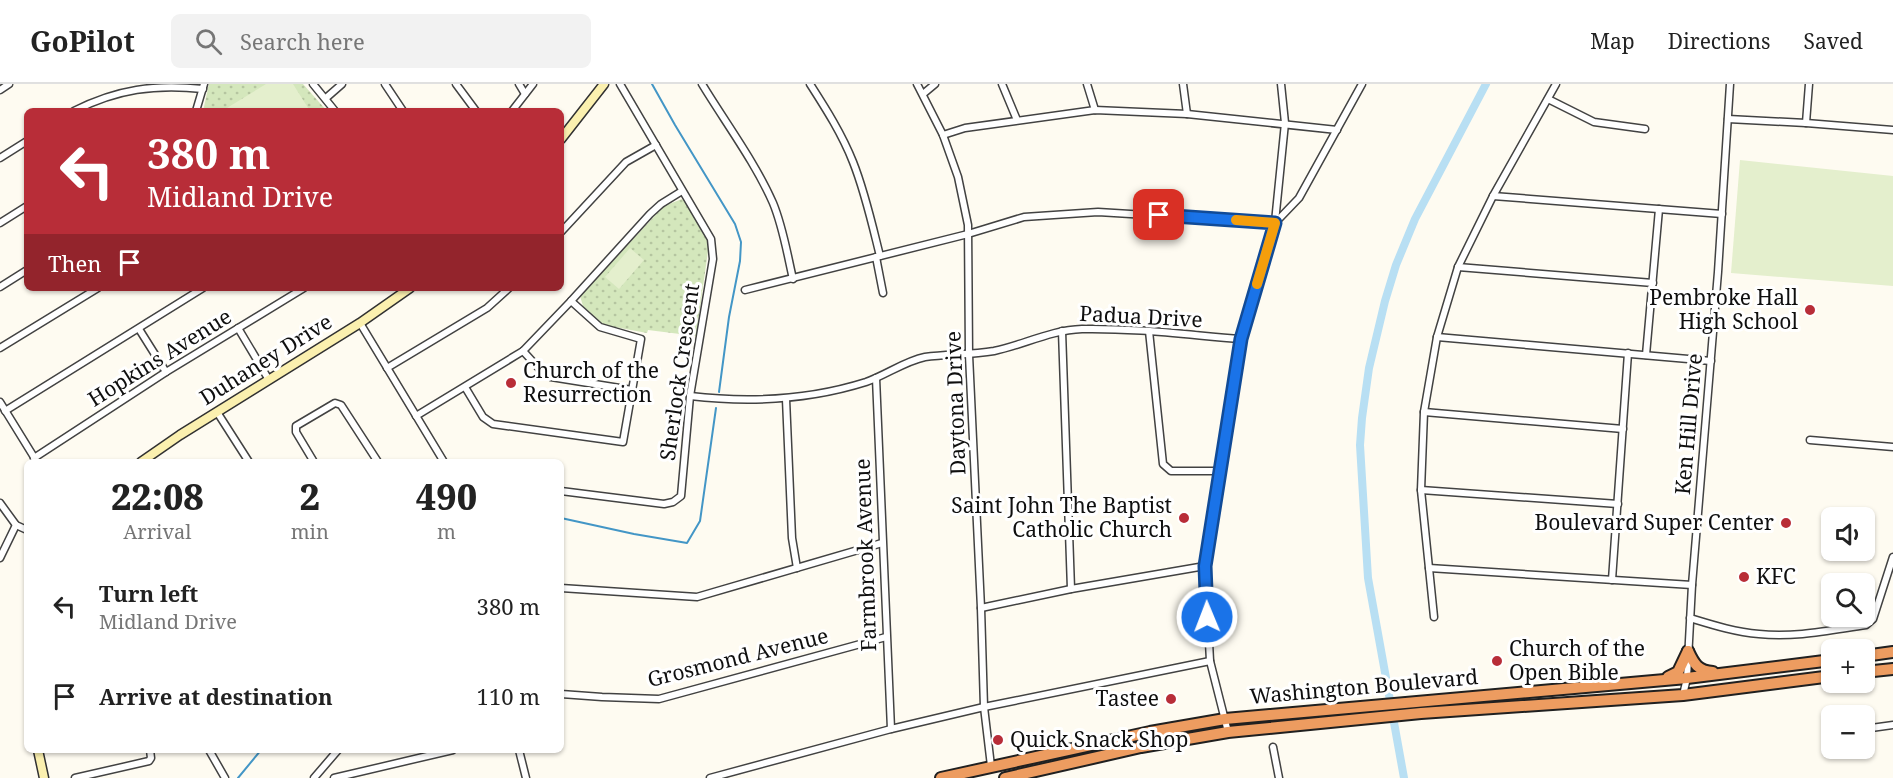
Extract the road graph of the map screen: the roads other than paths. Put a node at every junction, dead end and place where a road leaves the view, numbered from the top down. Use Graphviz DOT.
graph roads {
  1 [pos="9,84"];
  2 [pos="313,84"];
  3 [pos="342,84"];
  4 [pos="385,84"];
  5 [pos="456,84"];
  6 [pos="519,84"];
  7 [pos="533,84"];
  8 [pos="604,84"];
  9 [pos="620,84"];
  10 [pos="702,84"];
  11 [pos="810,84"];
  12 [pos="916,84"];
  13 [pos="935,84"];
  14 [pos="1002,84"];
  15 [pos="1087,84"];
  16 [pos="1183,84"];
  17 [pos="1281,84"];
  18 [pos="1362,84"];
  19 [pos="1556,84"];
  20 [pos="1731,84"];
  21 [pos="1809,84"];
  22 [pos="203,86"];
  23 [pos="0,90"];
  24 [pos="525,94"];
  25 [pos="923,94"];
  26 [pos="326,98"];
  27 [pos="1548,99"];
  28 [pos="80,108"];
  29 [pos="197,108"];
  30 [pos="333,108"];
  31 [pos="401,108"];
  32 [pos="474,108"];
  33 [pos="514,108"];
  34 [pos="1095,110"];
  35 [pos="1187,114"];
  36 [pos="1728,119"];
  37 [pos="1017,120"];
  38 [pos="1285,123"];
  39 [pos="1806,123"];
  40 [pos="1645,129"];
  41 [pos="1337,130"];
  42 [pos="1893,130"];
  43 [pos="943,135"];
  44 [pos="564,136"];
  45 [pos="24,143"];
  46 [pos="656,144"];
  47 [pos="0,158"];
  48 [pos="682,191"];
  49 [pos="1493,196"];
  50 [pos="24,208"];
  51 [pos="1659,209"];
  52 [pos="1722,214"];
  53 [pos="0,223"];
  54 [pos="1275,223"];
  55 [pos="564,229"];
  56 [pos="968,234"];
  57 [pos="878,257"];
  58 [pos="1458,267"];
  59 [pos="24,272"];
  60 [pos="793,279"];
  61 [pos="1653,283"];
  62 [pos="0,286"];
  63 [pos="745,290"];
  64 [pos="93,291"];
  65 [pos="198,291"];
  66 [pos="299,291"];
  67 [pos="406,291"];
  68 [pos="506,291"];
  69 [pos="882,293"];
  70 [pos="571,301"];
  71 [pos="360,322"];
  72 [pos="238,328"];
  73 [pos="139,329"];
  74 [pos="1062,331"];
  75 [pos="1149,332"];
  76 [pos="1437,337"];
  77 [pos="1241,339"];
  78 [pos="0,348"];
  79 [pos="522,351"];
  80 [pos="1628,353"];
  81 [pos="969,355"];
  82 [pos="1647,355"];
  83 [pos="1711,361"];
  84 [pos="387,368"];
  85 [pos="166,372"];
  86 [pos="876,378"];
  87 [pos="269,380"];
  88 [pos="465,387"];
  89 [pos="632,390"];
  90 [pos="690,396"];
  91 [pos="786,399"];
  92 [pos="0,402"];
  93 [pos="5,411"];
  94 [pos="218,412"];
  95 [pos="1424,412"];
  96 [pos="416,416"];
  97 [pos="1623,429"];
  98 [pos="1810,440"];
  99 [pos="1893,447"];
  100 [pos="35,459"];
  101 [pos="37,459"];
  102 [pos="146,459"];
  103 [pos="247,459"];
  104 [pos="312,459"];
  105 [pos="376,459"];
  106 [pos="441,459"];
  107 [pos="1221,471"];
  108 [pos="1421,490"];
  109 [pos="564,491"];
  110 [pos="0,503"];
  111 [pos="1618,504"];
  112 [pos="16,525"];
  113 [pos="24,529"];
  114 [pos="882,543"];
  115 [pos="1893,557"];
  116 [pos="0,558"];
  117 [pos="1205,566"];
  118 [pos="797,568"];
  119 [pos="1429,568"];
  120 [pos="1612,580"];
  121 [pos="1692,585"];
  122 [pos="564,588"];
  123 [pos="1071,589"];
  124 [pos="981,608"];
  125 [pos="1434,617"];
  126 [pos="1690,618"];
  127 [pos="886,637"];
  128 [pos="1688,651"];
  129 [pos="1893,652"];
  130 [pos="1875,654"];
  131 [pos="1210,661"];
  132 [pos="1821,661"];
  133 [pos="1893,669"];
  134 [pos="1875,671"];
  135 [pos="1728,674"];
  136 [pos="1821,677"];
  137 [pos="1688,678"];
  138 [pos="1645,682"];
  139 [pos="564,694"];
  140 [pos="1683,695"];
  141 [pos="984,707"];
  142 [pos="1225,719"];
  143 [pos="1893,725"];
  144 [pos="1875,727"];
  145 [pos="891,729"];
  146 [pos="1228,732"];
  147 [pos="1273,747"];
  148 [pos="39,753"];
  149 [pos="150,753"];
  150 [pos="212,753"];
  151 [pos="335,753"];
  152 [pos="440,753"];
  153 [pos="520,753"];
  154 [pos="991,766"];
  155 [pos="44,778"];
  156 [pos="75,778"];
  157 [pos="225,778"];
  158 [pos="314,778"];
  159 [pos="334,778"];
  160 [pos="526,778"];
  161 [pos="710,778"];
  162 [pos="941,778"];
  163 [pos="1005,778"];
  164 [pos="1279,778"];
  1 -- 23 [label="street"];
  2 -- 26 [label="street"];
  3 -- 26 [label="street"];
  4 -- 31 [label="street"];
  5 -- 32 [label="street"];
  6 -- 24 [label="street"];
  7 -- 24 [label="street"];
  8 -- 44 [label="street"];
  9 -- 46 [label="street, Sherlock Crescent"];
  10 -- 60 [label="street"];
  11 -- 57 [label="street"];
  12 -- 25 [label="street, Daytona Drive"];
  13 -- 25 [label="street"];
  14 -- 37 [label="street"];
  15 -- 34 [label="street"];
  16 -- 35 [label="street"];
  17 -- 38 [label="street"];
  18 -- 41 [label="street"];
  19 -- 27 [label="street"];
  20 -- 36 [label="street, Ken Hill Drive"];
  21 -- 39 [label="street"];
  22 -- 28 [label="street"];
  22 -- 29 [label="street"];
  24 -- 33 [label="street"];
  25 -- 43 [label="street, Daytona Drive"];
  26 -- 30 [label="street"];
  27 -- 40 [label="street"];
  27 -- 49 [label="street"];
  34 -- 35 [label="street"];
  34 -- 37 [label="street"];
  35 -- 38 [label="street"];
  36 -- 39 [label="street"];
  36 -- 52 [label="street, Ken Hill Drive"];
  37 -- 43 [label="street"];
  38 -- 41 [label="street"];
  38 -- 54 [label="street"];
  39 -- 42 [label="street"];
  41 -- 54 [label="street"];
  43 -- 56 [label="street, Daytona Drive"];
  45 -- 47 [label="street"];
  46 -- 48 [label="street, Sherlock Crescent"];
  46 -- 55 [label="street"];
  48 -- 70 [label="street"];
  48 -- 90 [label="street, Sherlock Crescent"];
  49 -- 51 [label="street"];
  49 -- 58 [label="street"];
  50 -- 53 [label="street"];
  51 -- 52 [label="street"];
  51 -- 61 [label="street"];
  52 -- 83 [label="street, Ken Hill Drive"];
  54 -- 56 [label="street"];
  54 -- 77 [label="street"];
  56 -- 57 [label="street"];
  56 -- 81 [label="street, Daytona Drive"];
  57 -- 60 [label="street"];
  57 -- 69 [label="street"];
  58 -- 61 [label="street"];
  58 -- 76 [label="street"];
  59 -- 62 [label="street"];
  60 -- 63 [label="street"];
  61 -- 82 [label="street"];
  64 -- 78 [label="street"];
  65 -- 73 [label="street"];
  66 -- 72 [label="street, Hopkins Avenue"];
  67 -- 71 [label="street, Duhaney Drive"];
  68 -- 84 [label="street"];
  70 -- 79 [label="street"];
  70 -- 89 [label="street"];
  71 -- 84 [label="street"];
  71 -- 87 [label="street, Duhaney Drive"];
  72 -- 85 [label="street, Hopkins Avenue"];
  72 -- 87 [label="street"];
  73 -- 85 [label="street"];
  73 -- 93 [label="street"];
  74 -- 75 [label="street, Padua Drive"];
  74 -- 81 [label="street, Padua Drive"];
  74 -- 123 [label="street"];
  75 -- 77 [label="street, Padua Drive"];
  75 -- 107 [label="street"];
  76 -- 80 [label="street"];
  76 -- 95 [label="street"];
  77 -- 107 [label="street"];
  79 -- 88 [label="street"];
  79 -- 89 [label="street"];
  80 -- 82 [label="street"];
  80 -- 97 [label="street"];
  81 -- 86 [label="street, Padua Drive"];
  81 -- 124 [label="street, Daytona Drive"];
  82 -- 83 [label="street"];
  83 -- 121 [label="street, Ken Hill Drive"];
  84 -- 96 [label="street"];
  85 -- 101 [label="street, Hopkins Avenue"];
  86 -- 91 [label="street, Padua Drive"];
  86 -- 114 [label="street, Farmbrook Avenue"];
  87 -- 94 [label="street, Duhaney Drive"];
  88 -- 89 [label="street"];
  88 -- 96 [label="street"];
  90 -- 91 [label="street, Padua Drive"];
  90 -- 109 [label="street, Sherlock Crescent"];
  91 -- 118 [label="street"];
  92 -- 93 [label="street"];
  93 -- 100 [label="street"];
  94 -- 102 [label="street, Duhaney Drive"];
  94 -- 103 [label="street"];
  95 -- 97 [label="street"];
  95 -- 108 [label="street"];
  96 -- 106 [label="street"];
  97 -- 111 [label="street"];
  98 -- 99 [label="street"];
  104 -- 105 [label="street"];
  107 -- 117 [label="street"];
  108 -- 111 [label="street"];
  108 -- 119 [label="street"];
  110 -- 112 [label="street"];
  111 -- 120 [label="street"];
  112 -- 113 [label="street"];
  112 -- 116 [label="street"];
  114 -- 118 [label="street"];
  114 -- 127 [label="street, Farmbrook Avenue"];
  115 -- 126 [label="street"];
  117 -- 123 [label="street"];
  117 -- 131 [label="street"];
  118 -- 122 [label="street"];
  119 -- 120 [label="street"];
  119 -- 125 [label="street"];
  120 -- 121 [label="street"];
  121 -- 126 [label="street, Ken Hill Drive"];
  123 -- 124 [label="street"];
  124 -- 141 [label="street, Daytona Drive"];
  126 -- 128 [label="street, Ken Hill Drive"];
  127 -- 139 [label="street, Grosmond Avenue"];
  127 -- 145 [label="street, Farmbrook Avenue"];
  128 -- 135 [label="highway"];
  128 -- 137 [label="street, Ken Hill Drive"];
  128 -- 138 [label="highway"];
  129 -- 130 [label="highway"];
  131 -- 141 [label="street"];
  131 -- 142 [label="street"];
  132 -- 135 [label="highway, Washington Boulevard"];
  133 -- 134 [label="highway"];
  135 -- 137 [label="highway, Washington Boulevard"];
  136 -- 140 [label="highway, Washington Boulevard"];
  137 -- 138 [label="highway, Washington Boulevard"];
  137 -- 140 [label="street, Ken Hill Drive"];
  138 -- 142 [label="highway, Washington Boulevard"];
  140 -- 146 [label="highway, Washington Boulevard"];
  141 -- 145 [label="street"];
  141 -- 154 [label="street, Daytona Drive"];
  142 -- 146 [label="street"];
  142 -- 154 [label="highway, Washington Boulevard"];
  143 -- 144 [label="street"];
  145 -- 161 [label="street"];
  146 -- 163 [label="highway, Washington Boulevard"];
  147 -- 164 [label="street"];
  148 -- 155 [label="street"];
  149 -- 156 [label="street"];
  150 -- 157 [label="street"];
  151 -- 158 [label="street"];
  152 -- 159 [label="street"];
  153 -- 160 [label="street"];
  154 -- 162 [label="highway, Washington Boulevard"];
}
